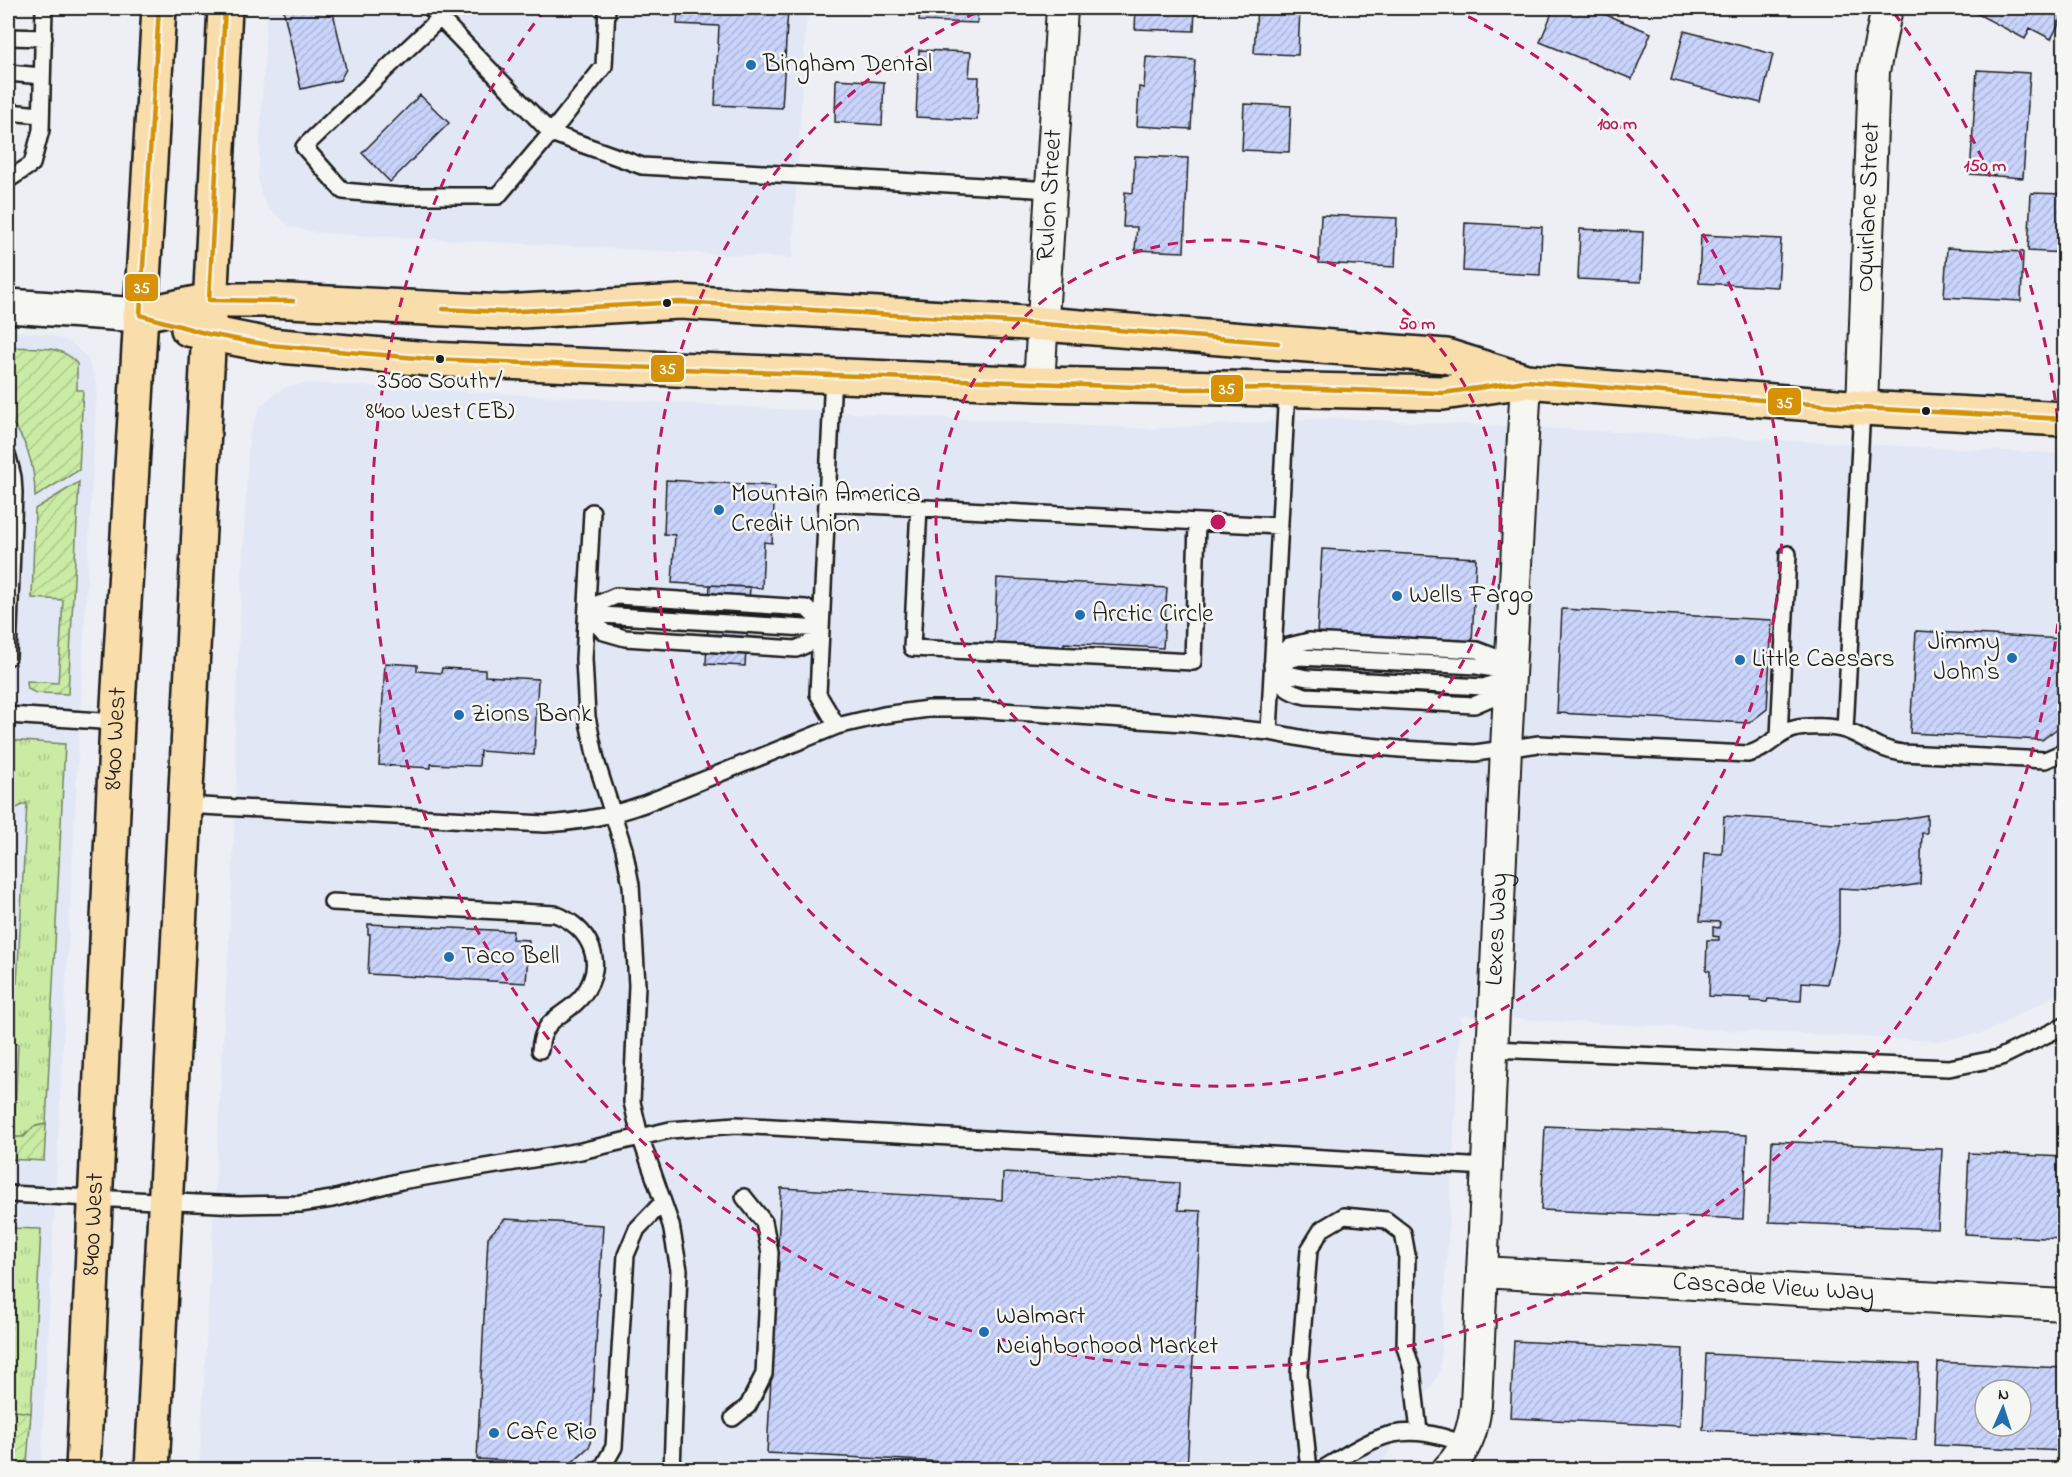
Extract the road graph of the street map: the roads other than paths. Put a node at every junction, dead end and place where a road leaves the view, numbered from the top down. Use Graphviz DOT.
graph roads {
  1 [pos="44,8"];
  2 [pos="159,8"];
  3 [pos="225,8"];
  4 [pos="607,8"];
  5 [pos="1062,8"];
  6 [pos="1887,8"];
  7 [pos="440,11"];
  8 [pos="10,37"];
  9 [pos="44,38"];
  10 [pos="8,73"];
  11 [pos="42,76"];
  12 [pos="8,112"];
  13 [pos="41,115"];
  14 [pos="551,133"];
  15 [pos="8,180"];
  16 [pos="1051,190"];
  17 [pos="209,300"];
  18 [pos="8,306"];
  19 [pos="140,315"];
  20 [pos="1043,324"];
  21 [pos="208,334"];
  22 [pos="833,375"];
  23 [pos="1526,381"];
  24 [pos="1039,384"];
  25 [pos="1287,388"];
  26 [pos="1862,408"];
  27 [pos="2064,419"];
  28 [pos="8,457"];
  29 [pos="827,503"];
  30 [pos="920,507"];
  31 [pos="592,512"];
  32 [pos="1197,522"];
  33 [pos="1280,526"];
  34 [pos="1788,554"];
  35 [pos="587,614"];
  36 [pos="821,628"];
  37 [pos="8,657"];
  38 [pos="1272,665"];
  39 [pos="1509,677"];
  40 [pos="8,715"];
  41 [pos="117,722"];
  42 [pos="837,726"];
  43 [pos="1845,730"];
  44 [pos="1269,732"];
  45 [pos="1779,736"];
  46 [pos="1506,748"];
  47 [pos="2064,752"];
  48 [pos="183,805"];
  49 [pos="615,815"];
  50 [pos="332,902"];
  51 [pos="2064,1026"];
  52 [pos="1493,1049"];
  53 [pos="540,1050"];
  54 [pos="640,1136"];
  55 [pos="1487,1167"];
  56 [pos="8,1194"];
  57 [pos="744,1197"];
  58 [pos="97,1198"];
  59 [pos="164,1201"];
  60 [pos="663,1202"];
  61 [pos="1482,1272"];
  62 [pos="2064,1305"];
  63 [pos="733,1418"];
  64 [pos="1419,1432"];
  65 [pos="1467,1445"];
  66 [pos="83,1470"];
  67 [pos="152,1470"];
  68 [pos="601,1470"];
  69 [pos="672,1470"];
  70 [pos="1309,1470"];
  71 [pos="1321,1470"];
  72 [pos="1447,1470"];
  1 -- 9 [label="lane"];
  2 -- 19 [label="main road, 8400 West"];
  3 -- 17 [label="main road"];
  4 -- 14 [label="lane"];
  5 -- 16 [label="street, Rulon Street"];
  6 -- 26 [label="street, Oquirlane Street"];
  7 -- 14 [label="lane"];
  7 -- 14 [label="lane"];
  8 -- 9 [label="lane"];
  9 -- 11 [label="lane"];
  10 -- 11 [label="lane"];
  11 -- 13 [label="lane"];
  12 -- 13 [label="lane"];
  13 -- 15 [label="lane"];
  14 -- 16 [label="lane"];
  16 -- 20 [label="street, Rulon Street"];
  17 -- 19 [label="main road"];
  17 -- 20 [label="main road"];
  17 -- 21 [label="main road"];
  18 -- 19 [label="street"];
  19 -- 21 [label="main road"];
  19 -- 41 [label="main road, 8400 West"];
  20 -- 23 [label="main road"];
  20 -- 24 [label="street, Rulon Street"];
  21 -- 22 [label="main road"];
  21 -- 48 [label="main road"];
  22 -- 24 [label="main road"];
  22 -- 29 [label="lane"];
  23 -- 25 [label="main road"];
  23 -- 26 [label="main road"];
  23 -- 39 [label="street, Lexes Way"];
  24 -- 25 [label="main road"];
  25 -- 33 [label="lane"];
  26 -- 27 [label="main road"];
  26 -- 43 [label="lane"];
  28 -- 37 [label="lane"];
  29 -- 30 [label="lane"];
  29 -- 36 [label="lane"];
  30 -- 32 [label="lane"];
  30 -- 32 [label="lane"];
  31 -- 35 [label="lane"];
  32 -- 33 [label="lane"];
  33 -- 38 [label="lane"];
  34 -- 45 [label="lane"];
  35 -- 36 [label="lane"];
  35 -- 36 [label="lane"];
  35 -- 49 [label="lane"];
  36 -- 42 [label="lane"];
  38 -- 39 [label="lane"];
  38 -- 39 [label="lane"];
  38 -- 44 [label="lane"];
  39 -- 46 [label="street, Lexes Way"];
  40 -- 41 [label="lane"];
  41 -- 58 [label="main road, 8400 West"];
  42 -- 44 [label="lane"];
  42 -- 49 [label="lane"];
  43 -- 45 [label="lane"];
  43 -- 47 [label="lane"];
  44 -- 46 [label="lane"];
  45 -- 46 [label="lane"];
  46 -- 52 [label="street, Lexes Way"];
  48 -- 49 [label="lane"];
  48 -- 59 [label="main road"];
  49 -- 54 [label="lane"];
  50 -- 53 [label="lane"];
  51 -- 52 [label="lane"];
  52 -- 55 [label="street, Lexes Way"];
  54 -- 55 [label="lane"];
  54 -- 59 [label="lane"];
  54 -- 60 [label="lane"];
  55 -- 61 [label="street, Lexes Way"];
  56 -- 58 [label="lane"];
  57 -- 63 [label="lane"];
  58 -- 59 [label="lane"];
  58 -- 66 [label="main road, 8400 West"];
  59 -- 67 [label="main road"];
  60 -- 68 [label="lane"];
  60 -- 69 [label="lane"];
  61 -- 62 [label="street, Cascade View Way"];
  61 -- 65 [label="street, Lexes Way"];
  64 -- 65 [label="lane"];
  64 -- 70 [label="lane"];
  64 -- 71 [label="lane"];
  65 -- 72 [label="street, Lexes Way"];
}
